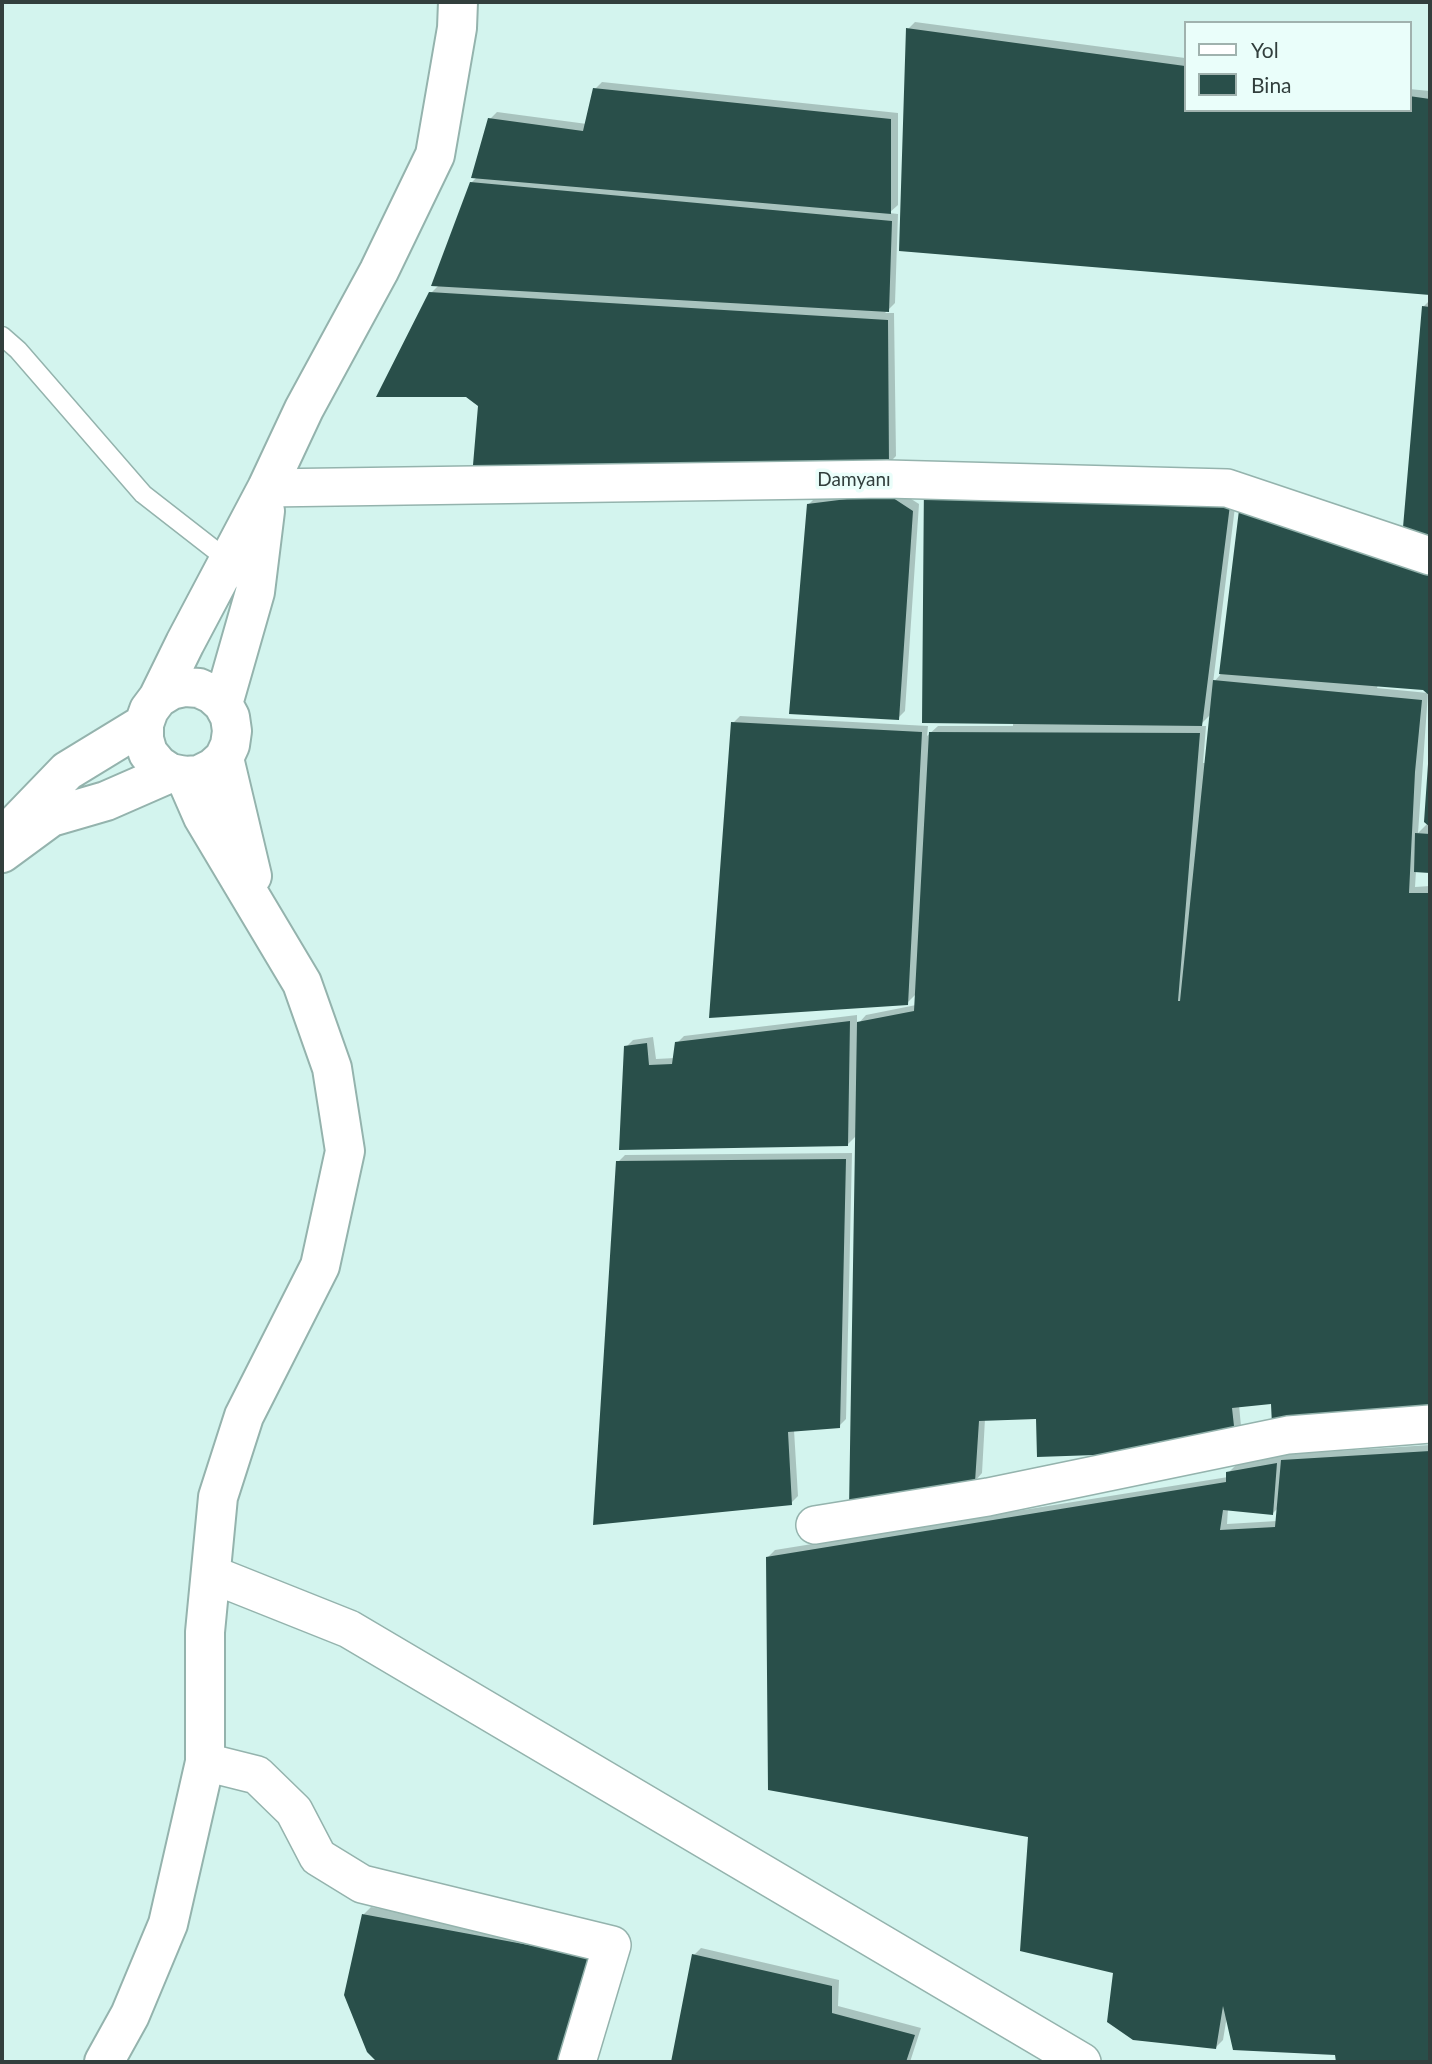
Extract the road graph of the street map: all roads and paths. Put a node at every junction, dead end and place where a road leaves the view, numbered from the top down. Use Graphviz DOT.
graph roads {
  1 [pos="458,2"];
  2 [pos="2,336"];
  3 [pos="267,488"];
  4 [pos="1430,555"];
  5 [pos="229,561"];
  6 [pos="223,704"];
  7 [pos="151,711"];
  8 [pos="224,758"];
  9 [pos="177,774"];
  10 [pos="2,839"];
  11 [pos="2,853"];
  12 [pos="261,911"];
  13 [pos="1430,1424"];
  14 [pos="815,1525"];
  15 [pos="211,1574"];
  16 [pos="205,1762"];
  17 [pos="104,2062"];
  18 [pos="577,2062"];
  19 [pos="1082,2062"];
  1 -- 3 [label="street"];
  2 -- 5 [label="lane"];
  3 -- 4 [label="street, Damyanı"];
  3 -- 5 [label="street"];
  3 -- 6 [label="street"];
  5 -- 7 [label="street"];
  6 -- 7 [label="street"];
  6 -- 8 [label="street"];
  7 -- 9 [label="street"];
  7 -- 10 [label="street"];
  8 -- 9 [label="street"];
  8 -- 12 [label="street"];
  9 -- 11 [label="street"];
  9 -- 12 [label="street"];
  12 -- 15 [label="street"];
  13 -- 14 [label="street"];
  15 -- 16 [label="street"];
  15 -- 19 [label="street"];
  16 -- 17 [label="street"];
  16 -- 18 [label="street"];
}
